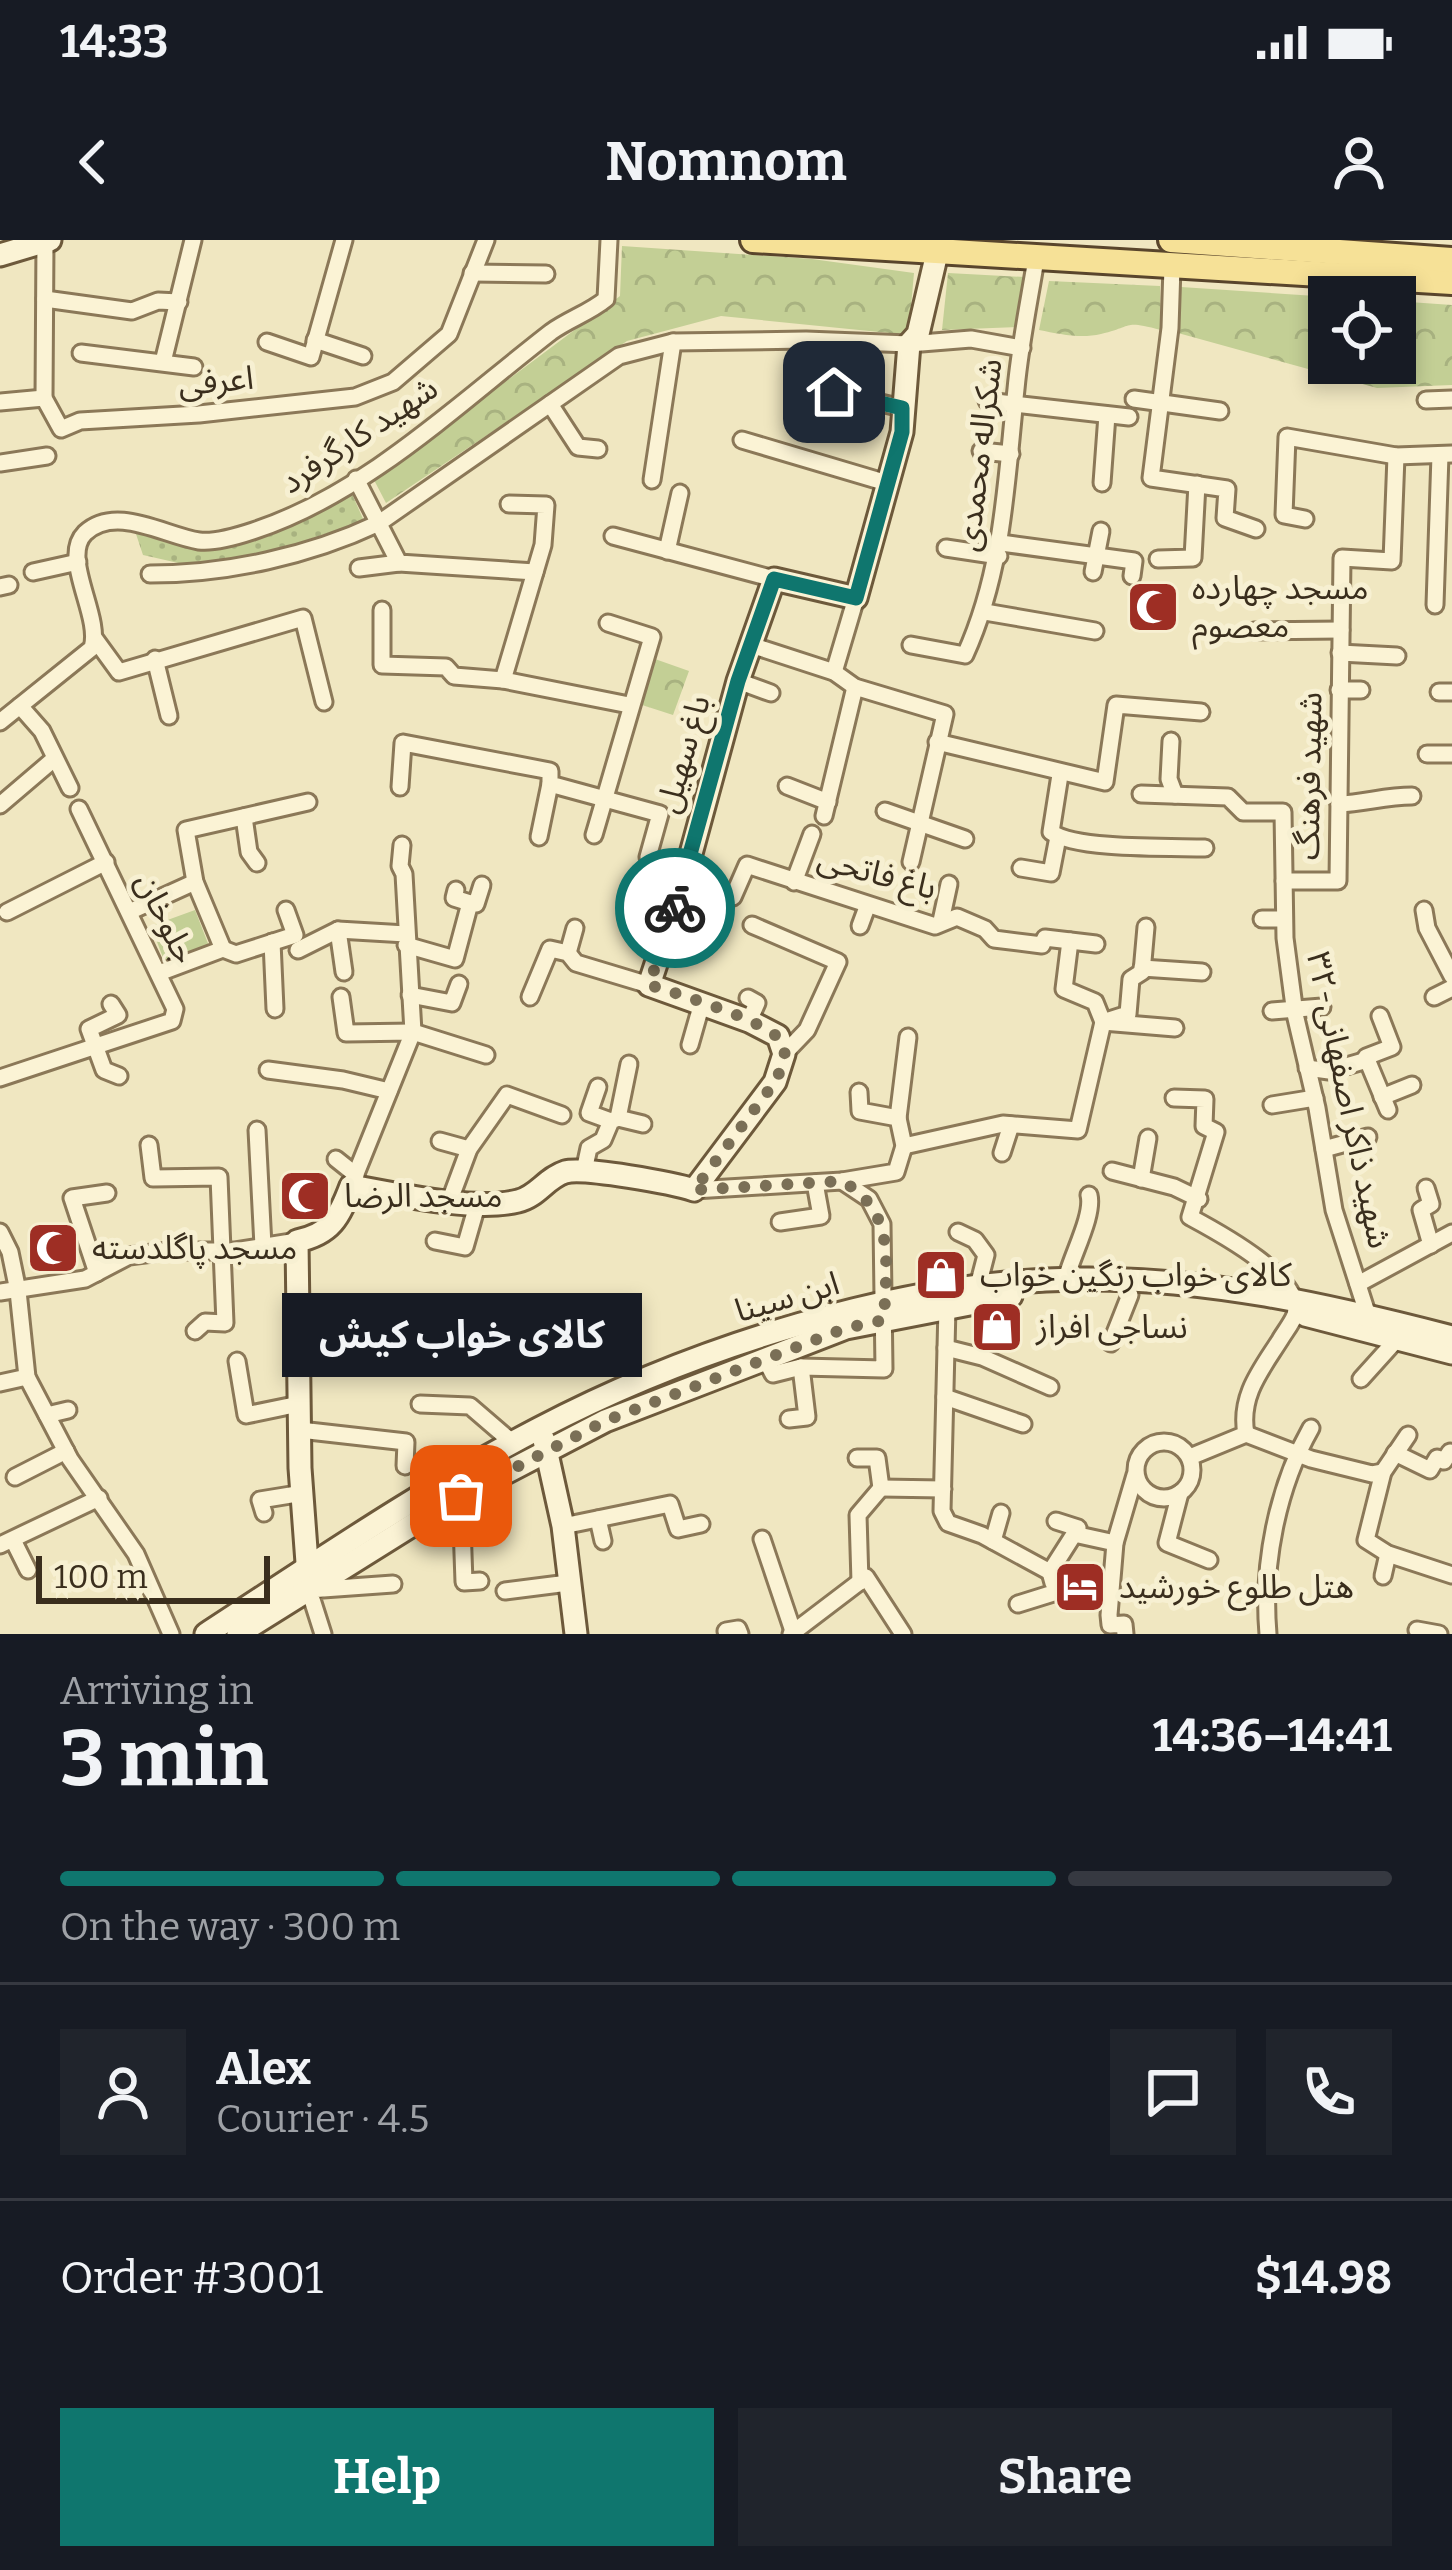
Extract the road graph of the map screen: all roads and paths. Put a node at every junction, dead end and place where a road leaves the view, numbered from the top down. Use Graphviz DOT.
graph roads {
  1 [pos="193,240"];
  2 [pos="344,240"];
  3 [pos="486,240"];
  4 [pos="609,240"];
  5 [pos="754,240"];
  6 [pos="1171,240"];
  7 [pos="48,241"];
  8 [pos="1296,244"];
  9 [pos="1446,252"];
  10 [pos="937,253"];
  11 [pos="0,255"];
  12 [pos="1036,259"];
  13 [pos="1172,267"];
  14 [pos="1394,268"];
  15 [pos="472,274"];
  16 [pos="546,274"];
  17 [pos="1452,286"];
  18 [pos="45,298"];
  19 [pos="178,302"];
  20 [pos="315,340"];
  21 [pos="267,342"];
  22 [pos="673,342"];
  23 [pos="909,344"];
  24 [pos="1022,348"];
  25 [pos="81,353"];
  26 [pos="363,356"];
  27 [pos="163,362"];
  28 [pos="194,367"];
  29 [pos="834,392"];
  30 [pos="44,398"];
  31 [pos="1134,399"];
  32 [pos="1452,399"];
  33 [pos="1426,400"];
  34 [pos="987,401"];
  35 [pos="1015,401"];
  36 [pos="0,402"];
  37 [pos="1161,403"];
  38 [pos="550,404"];
  39 [pos="902,408"];
  40 [pos="1220,411"];
  41 [pos="1107,415"];
  42 [pos="1129,417"];
  43 [pos="742,440"];
  44 [pos="598,449"];
  45 [pos="981,451"];
  46 [pos="1011,454"];
  47 [pos="1446,454"];
  48 [pos="47,456"];
  49 [pos="1396,456"];
  50 [pos="0,463"];
  51 [pos="356,479"];
  52 [pos="652,480"];
  53 [pos="887,483"];
  54 [pos="1102,483"];
  55 [pos="1197,484"];
  56 [pos="680,493"];
  57 [pos="509,504"];
  58 [pos="1305,519"];
  59 [pos="379,523"];
  60 [pos="1256,529"];
  61 [pos="1101,531"];
  62 [pos="613,536"];
  63 [pos="946,548"];
  64 [pos="1000,549"];
  65 [pos="667,551"];
  66 [pos="77,558"];
  67 [pos="1158,559"];
  68 [pos="399,563"];
  69 [pos="1095,564"];
  70 [pos="359,568"];
  71 [pos="32,572"];
  72 [pos="535,572"];
  73 [pos="150,574"];
  74 [pos="1132,576"];
  75 [pos="774,579"];
  76 [pos="856,598"];
  77 [pos="1435,605"];
  78 [pos="382,610"];
  79 [pos="985,612"];
  80 [pos="608,623"];
  81 [pos="1341,630"];
  82 [pos="1095,631"];
  83 [pos="1254,631"];
  84 [pos="95,639"];
  85 [pos="751,645"];
  86 [pos="911,645"];
  87 [pos="1340,653"];
  88 [pos="1397,656"];
  89 [pos="155,659"];
  90 [pos="834,672"];
  91 [pos="502,680"];
  92 [pos="738,681"];
  93 [pos="855,688"];
  94 [pos="1340,690"];
  95 [pos="1360,690"];
  96 [pos="771,693"];
  97 [pos="324,702"];
  98 [pos="629,705"];
  99 [pos="20,706"];
  100 [pos="1201,712"];
  101 [pos="169,716"];
  102 [pos="0,722"];
  103 [pos="1171,741"];
  104 [pos="937,742"];
  105 [pos="1427,754"];
  106 [pos="1452,754"];
  107 [pos="54,759"];
  108 [pos="1060,775"];
  109 [pos="550,784"];
  110 [pos="787,786"];
  111 [pos="400,787"];
  112 [pos="70,788"];
  113 [pos="1141,794"];
  114 [pos="1175,795"];
  115 [pos="1412,796"];
  116 [pos="605,798"];
  117 [pos="308,802"];
  118 [pos="1339,804"];
  119 [pos="0,805"];
  120 [pos="79,809"];
  121 [pos="885,811"];
  122 [pos="244,817"];
  123 [pos="921,824"];
  124 [pos="812,834"];
  125 [pos="594,835"];
  126 [pos="539,836"];
  127 [pos="1058,837"];
  128 [pos="965,839"];
  129 [pos="402,844"];
  130 [pos="1205,848"];
  131 [pos="648,857"];
  132 [pos="106,862"];
  133 [pos="911,862"];
  134 [pos="257,863"];
  135 [pos="1021,868"];
  136 [pos="1284,881"];
  137 [pos="195,882"];
  138 [pos="794,882"];
  139 [pos="683,883"];
  140 [pos="949,884"];
  141 [pos="482,885"];
  142 [pos="456,890"];
  143 [pos="470,903"];
  144 [pos="867,907"];
  145 [pos="286,910"];
  146 [pos="1424,910"];
  147 [pos="7,912"];
  148 [pos="130,912"];
  149 [pos="1262,919"];
  150 [pos="1284,919"];
  151 [pos="941,921"];
  152 [pos="752,925"];
  153 [pos="860,926"];
  154 [pos="1146,927"];
  155 [pos="575,928"];
  156 [pos="338,930"];
  157 [pos="266,938"];
  158 [pos="406,939"];
  159 [pos="1070,941"];
  160 [pos="1096,944"];
  161 [pos="223,949"];
  162 [pos="298,950"];
  163 [pos="572,965"];
  164 [pos="1142,968"];
  165 [pos="344,972"];
  166 [pos="1202,972"];
  167 [pos="159,973"];
  168 [pos="1452,976"];
  169 [pos="459,984"];
  170 [pos="649,985"];
  171 [pos="1452,988"];
  172 [pos="410,995"];
  173 [pos="341,997"];
  174 [pos="530,997"];
  175 [pos="1434,997"];
  176 [pos="702,1003"];
  177 [pos="111,1004"];
  178 [pos="1322,1007"];
  179 [pos="275,1009"];
  180 [pos="1294,1010"];
  181 [pos="1272,1011"];
  182 [pos="1381,1016"];
  183 [pos="1103,1022"];
  184 [pos="1175,1028"];
  185 [pos="413,1032"];
  186 [pos="908,1037"];
  187 [pos="690,1045"];
  188 [pos="96,1046"];
  189 [pos="784,1054"];
  190 [pos="486,1055"];
  191 [pos="1367,1060"];
  192 [pos="629,1064"];
  193 [pos="1307,1068"];
  194 [pos="268,1070"];
  195 [pos="119,1076"];
  196 [pos="0,1078"];
  197 [pos="598,1087"];
  198 [pos="389,1091"];
  199 [pos="859,1092"];
  200 [pos="1407,1093"];
  201 [pos="1174,1098"];
  202 [pos="1315,1098"];
  203 [pos="1272,1105"];
  204 [pos="562,1115"];
  205 [pos="898,1118"];
  206 [pos="614,1119"];
  207 [pos="643,1124"];
  208 [pos="1011,1125"];
  209 [pos="256,1130"];
  210 [pos="1368,1137"];
  211 [pos="1148,1138"];
  212 [pos="440,1142"];
  213 [pos="149,1145"];
  214 [pos="904,1145"];
  215 [pos="469,1149"];
  216 [pos="1324,1149"];
  217 [pos="1002,1153"];
  218 [pos="335,1159"];
  219 [pos="584,1171"];
  220 [pos="1112,1171"];
  221 [pos="1141,1179"];
  222 [pos="353,1181"];
  223 [pos="842,1181"];
  224 [pos="815,1183"];
  225 [pos="1426,1187"];
  226 [pos="694,1190"];
  227 [pos="107,1193"];
  228 [pos="1089,1195"];
  229 [pos="1198,1199"];
  230 [pos="450,1201"];
  231 [pos="478,1202"];
  232 [pos="780,1222"];
  233 [pos="0,1232"];
  234 [pos="958,1232"];
  235 [pos="1445,1240"];
  236 [pos="297,1241"];
  237 [pos="435,1241"];
  238 [pos="262,1246"];
  239 [pos="223,1252"];
  240 [pos="98,1273"];
  241 [pos="1066,1279"];
  242 [pos="1358,1285"];
  243 [pos="978,1286"];
  244 [pos="18,1291"];
  245 [pos="0,1292"];
  246 [pos="1130,1294"];
  247 [pos="1294,1306"];
  248 [pos="947,1307"];
  249 [pos="884,1312"];
  250 [pos="1370,1323"];
  251 [pos="298,1324"];
  252 [pos="337,1329"];
  253 [pos="195,1331"];
  254 [pos="1452,1337"];
  255 [pos="1398,1338"];
  256 [pos="1111,1342"];
  257 [pos="946,1348"];
  258 [pos="759,1350"];
  259 [pos="1452,1353"];
  260 [pos="237,1361"];
  261 [pos="801,1367"];
  262 [pos="27,1377"];
  263 [pos="1361,1379"];
  264 [pos="0,1383"];
  265 [pos="1050,1387"];
  266 [pos="945,1397"];
  267 [pos="299,1404"];
  268 [pos="419,1404"];
  269 [pos="68,1410"];
  270 [pos="47,1414"];
  271 [pos="788,1419"];
  272 [pos="1023,1424"];
  273 [pos="540,1428"];
  274 [pos="1311,1428"];
  275 [pos="300,1430"];
  276 [pos="1246,1433"];
  277 [pos="1408,1435"];
  278 [pos="513,1443"];
  279 [pos="66,1451"];
  280 [pos="1450,1452"];
  281 [pos="548,1453"];
  282 [pos="1296,1454"];
  283 [pos="1395,1454"];
  284 [pos="1190,1457"];
  285 [pos="857,1458"];
  286 [pos="405,1466"];
  287 [pos="1383,1472"];
  288 [pos="1135,1474"];
  289 [pos="15,1477"];
  290 [pos="880,1488"];
  291 [pos="943,1489"];
  292 [pos="303,1493"];
  293 [pos="1180,1493"];
  294 [pos="461,1496"];
  295 [pos="99,1498"];
  296 [pos="1001,1513"];
  297 [pos="264,1514"];
  298 [pos="598,1519"];
  299 [pos="1056,1521"];
  300 [pos="701,1524"];
  301 [pos="563,1526"];
  302 [pos="1074,1534"];
  303 [pos="762,1539"];
  304 [pos="603,1540"];
  305 [pos="993,1540"];
  306 [pos="7,1542"];
  307 [pos="1115,1543"];
  308 [pos="1388,1554"];
  309 [pos="1209,1560"];
  310 [pos="28,1570"];
  311 [pos="1050,1572"];
  312 [pos="1383,1576"];
  313 [pos="1452,1576"];
  314 [pos="307,1580"];
  315 [pos="480,1581"];
  316 [pos="860,1582"];
  317 [pos="568,1583"];
  318 [pos="393,1584"];
  319 [pos="505,1591"];
  320 [pos="1018,1604"];
  321 [pos="1417,1630"];
  322 [pos="1128,1631"];
  323 [pos="171,1634"];
  324 [pos="206,1634"];
  325 [pos="238,1634"];
  326 [pos="322,1634"];
  327 [pos="576,1634"];
  328 [pos="792,1634"];
  329 [pos="903,1634"];
  330 [pos="1268,1634"];
  331 [pos="1439,1634"];
  1 -- 19 [label="street"];
  2 -- 20 [label="street"];
  3 -- 15 [label="street, اعرفی"];
  4 -- 51 [label="street, شهید کارگرفرد"];
  5 -- 10 [label="main road"];
  6 -- 8 [label="main road"];
  7 -- 11 [label="main road"];
  7 -- 18 [label="street"];
  8 -- 14 [label="main road"];
  9 -- 14 [label="main road"];
  10 -- 12 [label="main road"];
  10 -- 23 [label="main road"];
  12 -- 13 [label="main road"];
  12 -- 24 [label="street, شکراله محمدی"];
  13 -- 14 [label="main road"];
  13 -- 37 [label="street"];
  14 -- 17 [label="main road"];
  15 -- 16 [label="street"];
  15 -- 30 [label="street, اعرفی"];
  18 -- 19 [label="street"];
  18 -- 30 [label="street"];
  19 -- 27 [label="street"];
  20 -- 21 [label="street"];
  20 -- 26 [label="street"];
  22 -- 23 [label="street"];
  22 -- 38 [label="street"];
  22 -- 52 [label="street"];
  23 -- 24 [label="street"];
  23 -- 39 [label="main road"];
  24 -- 35 [label="street, شکراله محمدی"];
  25 -- 27 [label="street"];
  27 -- 28 [label="street"];
  29 -- 39 [label="street"];
  30 -- 36 [label="street"];
  31 -- 37 [label="street"];
  32 -- 33 [label="street"];
  34 -- 35 [label="street"];
  35 -- 41 [label="street"];
  35 -- 46 [label="street, شکراله محمدی"];
  37 -- 40 [label="street"];
  37 -- 55 [label="street"];
  38 -- 44 [label="street"];
  38 -- 59 [label="street"];
  39 -- 53 [label="main road"];
  41 -- 42 [label="street"];
  41 -- 54 [label="street"];
  43 -- 53 [label="street"];
  45 -- 46 [label="street"];
  46 -- 64 [label="street, شکراله محمدی"];
  47 -- 49 [label="street"];
  47 -- 77 [label="street"];
  48 -- 50 [label="street"];
  49 -- 58 [label="street"];
  49 -- 81 [label="street, شهید فرهنگ"];
  51 -- 59 [label="street"];
  51 -- 66 [label="street, شهید کارگرفرد"];
  53 -- 76 [label="main road"];
  55 -- 60 [label="street"];
  55 -- 67 [label="street"];
  56 -- 65 [label="street"];
  57 -- 72 [label="street"];
  59 -- 68 [label="street"];
  59 -- 73 [label="street"];
  61 -- 69 [label="street"];
  62 -- 65 [label="street"];
  63 -- 64 [label="street"];
  64 -- 69 [label="street"];
  64 -- 79 [label="street, شکراله محمدی"];
  65 -- 75 [label="street"];
  66 -- 71 [label="street"];
  66 -- 84 [label="street"];
  68 -- 70 [label="street"];
  68 -- 72 [label="street"];
  69 -- 74 [label="street"];
  72 -- 91 [label="street"];
  75 -- 76 [label="main road"];
  75 -- 85 [label="main road, باغ سهیل"];
  76 -- 90 [label="street"];
  78 -- 91 [label="street"];
  79 -- 82 [label="street"];
  79 -- 86 [label="street, شکراله محمدی"];
  80 -- 98 [label="street, باغ سهیل"];
  81 -- 83 [label="street"];
  81 -- 87 [label="street, شهید فرهنگ"];
  84 -- 89 [label="street"];
  84 -- 99 [label="street"];
  85 -- 90 [label="street"];
  85 -- 92 [label="main road, باغ سهیل"];
  87 -- 88 [label="street"];
  87 -- 94 [label="street, شهید فرهنگ"];
  89 -- 97 [label="street"];
  89 -- 101 [label="street"];
  90 -- 93 [label="street"];
  91 -- 98 [label="street"];
  92 -- 96 [label="street"];
  92 -- 139 [label="main road, باغ سهیل"];
  93 -- 104 [label="street"];
  93 -- 110 [label="street"];
  94 -- 95 [label="street"];
  94 -- 118 [label="street, شهید فرهنگ"];
  98 -- 116 [label="street, باغ سهیل"];
  99 -- 102 [label="street"];
  99 -- 107 [label="street"];
  100 -- 108 [label="street"];
  103 -- 114 [label="street"];
  104 -- 108 [label="street"];
  104 -- 123 [label="street"];
  105 -- 106 [label="street"];
  107 -- 112 [label="street"];
  107 -- 119 [label="street"];
  108 -- 127 [label="street"];
  109 -- 111 [label="street"];
  109 -- 116 [label="street"];
  109 -- 126 [label="street"];
  113 -- 114 [label="street, ۳۲-شهید ذاکر اصفهانی"];
  114 -- 136 [label="street, ۳۲-شهید ذاکر اصفهانی"];
  115 -- 118 [label="street"];
  116 -- 125 [label="street"];
  116 -- 131 [label="street, باغ سهیل"];
  117 -- 122 [label="street"];
  118 -- 136 [label="street, شهید فرهنگ"];
  120 -- 132 [label="street, جلوخان"];
  121 -- 123 [label="street"];
  122 -- 134 [label="street"];
  122 -- 137 [label="street"];
  123 -- 128 [label="street"];
  123 -- 133 [label="street"];
  124 -- 138 [label="street"];
  127 -- 130 [label="street"];
  127 -- 135 [label="street"];
  129 -- 158 [label="street"];
  132 -- 147 [label="street"];
  132 -- 148 [label="street, جلوخان"];
  136 -- 150 [label="street, ۳۲-شهید ذاکر اصفهانی"];
  137 -- 148 [label="street"];
  137 -- 161 [label="street"];
  138 -- 139 [label="street, باغ فاتحی"];
  138 -- 144 [label="street, باغ فاتحی"];
  139 -- 170 [label="main road, باغ سهیل"];
  140 -- 151 [label="street"];
  141 -- 143 [label="street"];
  142 -- 143 [label="street"];
  143 -- 158 [label="street"];
  144 -- 151 [label="street, باغ فاتحی"];
  144 -- 153 [label="street"];
  145 -- 157 [label="street"];
  146 -- 168 [label="street"];
  148 -- 167 [label="street, جلوخان"];
  149 -- 150 [label="street"];
  150 -- 180 [label="street, ۳۲-شهید ذاکر اصفهانی"];
  151 -- 159 [label="street, باغ فاتحی"];
  152 -- 189 [label="street"];
  154 -- 164 [label="street"];
  155 -- 163 [label="street"];
  156 -- 158 [label="street"];
  156 -- 162 [label="street"];
  156 -- 165 [label="street"];
  157 -- 161 [label="street"];
  157 -- 179 [label="street"];
  158 -- 172 [label="street"];
  159 -- 160 [label="street, باغ فاتحی"];
  159 -- 183 [label="street"];
  161 -- 167 [label="street"];
  163 -- 170 [label="street"];
  163 -- 174 [label="street"];
  164 -- 166 [label="street"];
  164 -- 183 [label="street"];
  167 -- 188 [label="street, جلوخان"];
  169 -- 172 [label="street"];
  170 -- 176 [label="main road"];
  171 -- 175 [label="street"];
  172 -- 185 [label="street"];
  173 -- 185 [label="street"];
  176 -- 187 [label="street"];
  176 -- 189 [label="main road"];
  177 -- 188 [label="street"];
  178 -- 180 [label="street"];
  180 -- 181 [label="street"];
  180 -- 193 [label="street, ۳۲-شهید ذاکر اصفهانی"];
  182 -- 191 [label="street"];
  183 -- 184 [label="street"];
  183 -- 208 [label="street"];
  185 -- 190 [label="street"];
  185 -- 198 [label="street"];
  186 -- 205 [label="street"];
  188 -- 195 [label="street"];
  188 -- 196 [label="street, جلوخان"];
  189 -- 226 [label="main road"];
  191 -- 193 [label="street"];
  191 -- 200 [label="street"];
  192 -- 206 [label="street"];
  193 -- 202 [label="street, ۳۲-شهید ذاکر اصفهانی"];
  194 -- 198 [label="street"];
  197 -- 206 [label="street"];
  198 -- 222 [label="street"];
  199 -- 205 [label="street"];
  201 -- 229 [label="street"];
  202 -- 203 [label="street"];
  202 -- 216 [label="street, ۳۲-شهید ذاکر اصفهانی"];
  204 -- 215 [label="street"];
  205 -- 214 [label="street"];
  206 -- 207 [label="street"];
  206 -- 219 [label="street"];
  208 -- 214 [label="street"];
  208 -- 217 [label="street"];
  209 -- 238 [label="street"];
  210 -- 216 [label="street"];
  211 -- 221 [label="street"];
  212 -- 215 [label="street"];
  213 -- 239 [label="street"];
  214 -- 223 [label="street"];
  215 -- 230 [label="street"];
  216 -- 242 [label="street, ۳۲-شهید ذاکر اصفهانی"];
  218 -- 222 [label="street"];
  219 -- 226 [label="main road"];
  219 -- 231 [label="main road"];
  220 -- 221 [label="street"];
  221 -- 229 [label="street"];
  222 -- 230 [label="main road"];
  222 -- 236 [label="main road"];
  223 -- 224 [label="street"];
  223 -- 249 [label="street"];
  224 -- 226 [label="street"];
  224 -- 232 [label="street"];
  225 -- 235 [label="street"];
  227 -- 240 [label="street"];
  228 -- 241 [label="street"];
  229 -- 247 [label="street"];
  230 -- 231 [label="main road"];
  231 -- 237 [label="street"];
  233 -- 244 [label="street"];
  234 -- 243 [label="street"];
  235 -- 242 [label="street"];
  236 -- 238 [label="street"];
  236 -- 251 [label="main road"];
  238 -- 239 [label="street"];
  239 -- 240 [label="street"];
  239 -- 253 [label="street"];
  240 -- 244 [label="street"];
  241 -- 243 [label="main road, ابن سینا"];
  241 -- 247 [label="main road, ابن سینا"];
  242 -- 250 [label="street, ۳۲-شهید ذاکر اصفهانی"];
  243 -- 249 [label="main road, ابن سینا"];
  244 -- 245 [label="street"];
  244 -- 262 [label="street"];
  246 -- 247 [label="main road, ابن سینا"];
  246 -- 248 [label="main road, ابن سینا"];
  246 -- 256 [label="street"];
  247 -- 250 [label="main road, ابن سینا"];
  247 -- 276 [label="street"];
  248 -- 249 [label="main road, ابن سینا"];
  248 -- 257 [label="street"];
  249 -- 258 [label="main road, ابن سینا"];
  249 -- 261 [label="street"];
  250 -- 254 [label="main road, ابن سینا"];
  250 -- 255 [label="main road, ابن سینا"];
  251 -- 252 [label="street"];
  251 -- 267 [label="main road"];
  255 -- 259 [label="main road, ابن سینا"];
  255 -- 263 [label="street"];
  257 -- 265 [label="street"];
  257 -- 266 [label="street"];
  258 -- 261 [label="street"];
  258 -- 273 [label="main road, ابن سینا"];
  258 -- 281 [label="main road, ابن سینا"];
  260 -- 267 [label="street"];
  261 -- 271 [label="street"];
  262 -- 264 [label="street"];
  262 -- 270 [label="street"];
  266 -- 272 [label="street"];
  266 -- 291 [label="street"];
  267 -- 275 [label="main road"];
  268 -- 278 [label="street"];
  269 -- 270 [label="street"];
  270 -- 279 [label="street"];
  273 -- 278 [label="main road, ابن سینا"];
  273 -- 281 [label="main road"];
  274 -- 282 [label="street"];
  275 -- 286 [label="street"];
  275 -- 292 [label="main road"];
  276 -- 282 [label="street"];
  276 -- 284 [label="street"];
  277 -- 283 [label="street"];
  278 -- 314 [label="main road, ابن سینا"];
  279 -- 289 [label="street"];
  279 -- 295 [label="street"];
  280 -- 283 [label="street"];
  281 -- 294 [label="main road, ابن سینا"];
  281 -- 301 [label="main road"];
  282 -- 287 [label="street"];
  282 -- 330 [label="street"];
  283 -- 287 [label="street"];
  284 -- 288 [label="street"];
  284 -- 293 [label="street"];
  285 -- 290 [label="street"];
  287 -- 308 [label="street"];
  288 -- 293 [label="street"];
  288 -- 307 [label="street"];
  290 -- 291 [label="street"];
  290 -- 316 [label="street"];
  291 -- 305 [label="street"];
  292 -- 297 [label="street"];
  292 -- 314 [label="main road"];
  293 -- 309 [label="street"];
  294 -- 314 [label="main road, ابن سینا"];
  294 -- 315 [label="street"];
  295 -- 306 [label="street"];
  295 -- 323 [label="street"];
  296 -- 305 [label="street"];
  298 -- 300 [label="street"];
  298 -- 301 [label="street"];
  298 -- 304 [label="street"];
  299 -- 302 [label="street"];
  301 -- 317 [label="main road"];
  302 -- 307 [label="street"];
  302 -- 311 [label="street"];
  303 -- 328 [label="street"];
  305 -- 311 [label="street"];
  306 -- 310 [label="street"];
  307 -- 322 [label="street"];
  308 -- 312 [label="street"];
  308 -- 313 [label="street"];
  311 -- 320 [label="street"];
  314 -- 318 [label="street"];
  314 -- 324 [label="main road, ابن سینا"];
  314 -- 325 [label="main road, ابن سینا"];
  314 -- 326 [label="street"];
  316 -- 328 [label="street"];
  316 -- 329 [label="street"];
  317 -- 319 [label="street"];
  317 -- 327 [label="main road"];
  321 -- 331 [label="street"];
}
